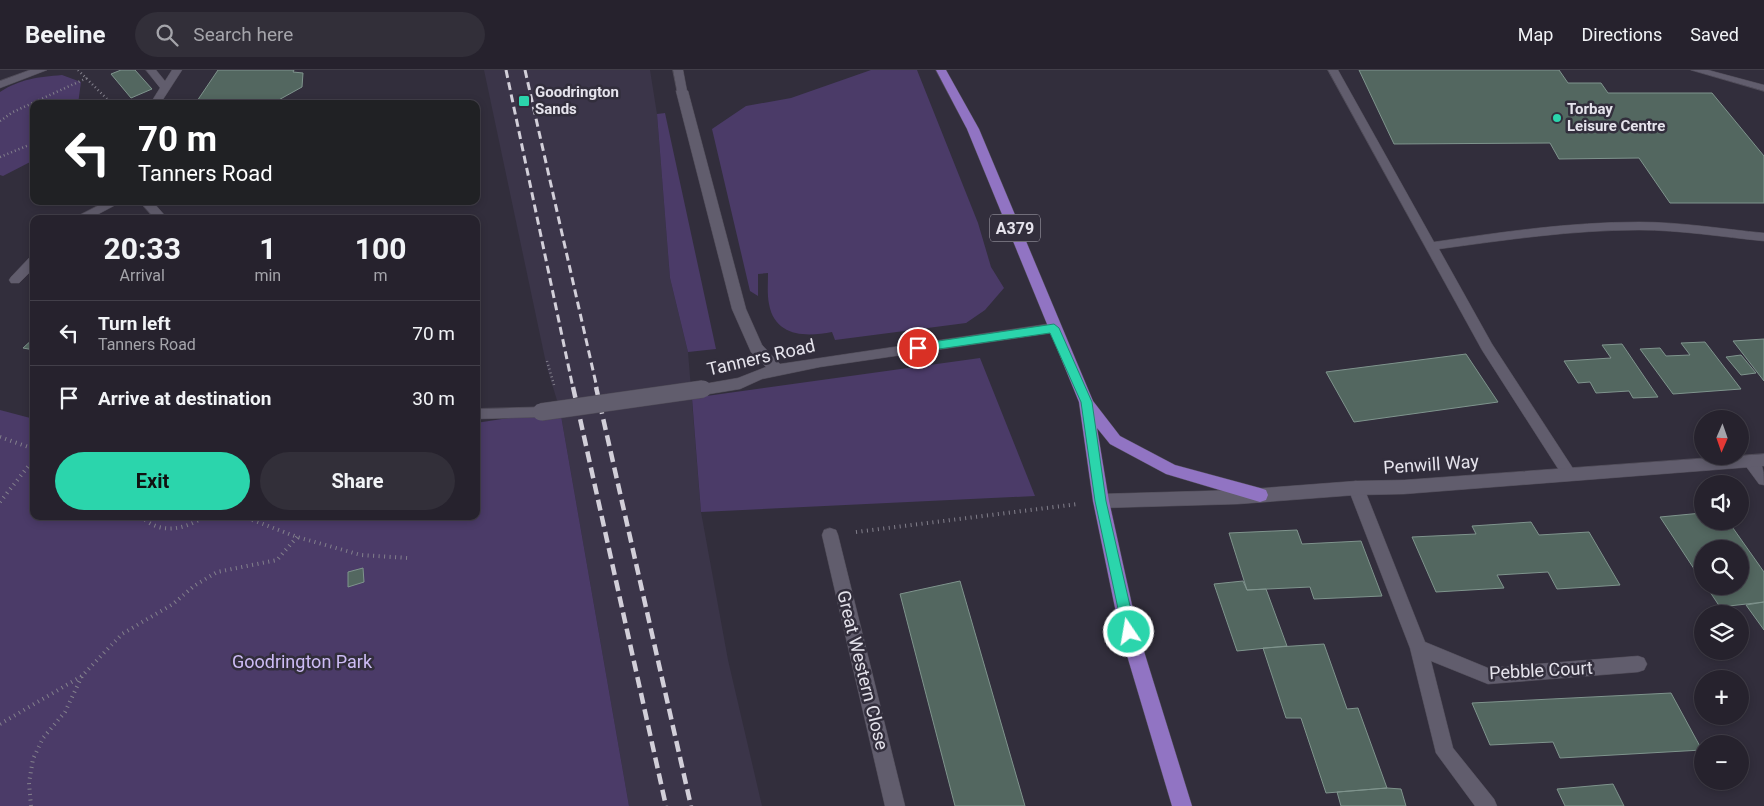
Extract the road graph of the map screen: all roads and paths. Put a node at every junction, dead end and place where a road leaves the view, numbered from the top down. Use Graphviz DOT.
graph roads {
  1 [pos="42,70"];
  2 [pos="78,70"];
  3 [pos="151,70"];
  4 [pos="177,70"];
  5 [pos="678,70"];
  6 [pos="941,70"];
  7 [pos="1333,70"];
  8 [pos="1696,70"];
  9 [pos="88,78"];
  10 [pos="0,85"];
  11 [pos="164,86"];
  12 [pos="1764,88"];
  13 [pos="682,91"];
  14 [pos="39,100"];
  15 [pos="108,100"];
  16 [pos="157,100"];
  17 [pos="30,104"];
  18 [pos="0,120"];
  19 [pos="30,145"];
  20 [pos="0,157"];
  21 [pos="108,205"];
  22 [pos="149,205"];
  23 [pos="87,215"];
  24 [pos="158,215"];
  25 [pos="1764,237"];
  26 [pos="1432,246"];
  27 [pos="30,264"];
  28 [pos="15,280"];
  29 [pos="1054,328"];
  30 [pos="778,370"];
  31 [pos="1086,402"];
  32 [pos="541,412"];
  33 [pos="480,414"];
  34 [pos="0,437"];
  35 [pos="30,447"];
  36 [pos="1757,460"];
  37 [pos="30,464"];
  38 [pos="1569,474"];
  39 [pos="1764,479"];
  40 [pos="1356,488"];
  41 [pos="1260,495"];
  42 [pos="1100,501"];
  43 [pos="0,502"];
  44 [pos="145,520"];
  45 [pos="197,520"];
  46 [pos="252,520"];
  47 [pos="830,535"];
  48 [pos="297,537"];
  49 [pos="408,558"];
  50 [pos="1420,648"];
  51 [pos="1638,664"];
  52 [pos="82,676"];
  53 [pos="0,724"];
  54 [pos="32,806"];
  55 [pos="895,806"];
  56 [pos="1182,806"];
  57 [pos="1487,806"];
  1 -- 10 [label="street"];
  2 -- 9 [label="path"];
  3 -- 11 [label="lane"];
  4 -- 11 [label="lane"];
  5 -- 13 [label="lane"];
  6 -- 29 [label="main road, A379"];
  7 -- 26 [label="lane"];
  8 -- 12 [label="lane"];
  9 -- 14 [label="path"];
  9 -- 15 [label="path"];
  11 -- 16 [label="lane"];
  13 -- 30 [label="street"];
  17 -- 18 [label="path"];
  19 -- 20 [label="path"];
  21 -- 23 [label="lane"];
  22 -- 24 [label="lane"];
  25 -- 26 [label="lane"];
  26 -- 38 [label="lane"];
  27 -- 28 [label="lane"];
  29 -- 30 [label="street, Tanners Road"];
  29 -- 31 [label="main road, A379"];
  30 -- 32 [label="street, Tanners Road, bridge"];
  31 -- 41 [label="main road, A379"];
  31 -- 42 [label="main road, A379"];
  32 -- 33 [label="lane, Tanners Road"];
  34 -- 35 [label="path"];
  36 -- 38 [label="street, Penwill Way"];
  36 -- 39 [label="street"];
  37 -- 43 [label="path"];
  38 -- 40 [label="street, Penwill Way"];
  40 -- 41 [label="street, Penwill Way"];
  40 -- 50 [label="street"];
  41 -- 42 [label="street, Penwill Way"];
  42 -- 47 [label="path"];
  42 -- 56 [label="main road, A379"];
  44 -- 45 [label="path"];
  46 -- 48 [label="path"];
  47 -- 55 [label="street, Great Western Close"];
  48 -- 49 [label="path"];
  48 -- 52 [label="path"];
  50 -- 51 [label="street, Pebble Court"];
  50 -- 57 [label="street"];
  52 -- 53 [label="path"];
  52 -- 54 [label="path"];
}
